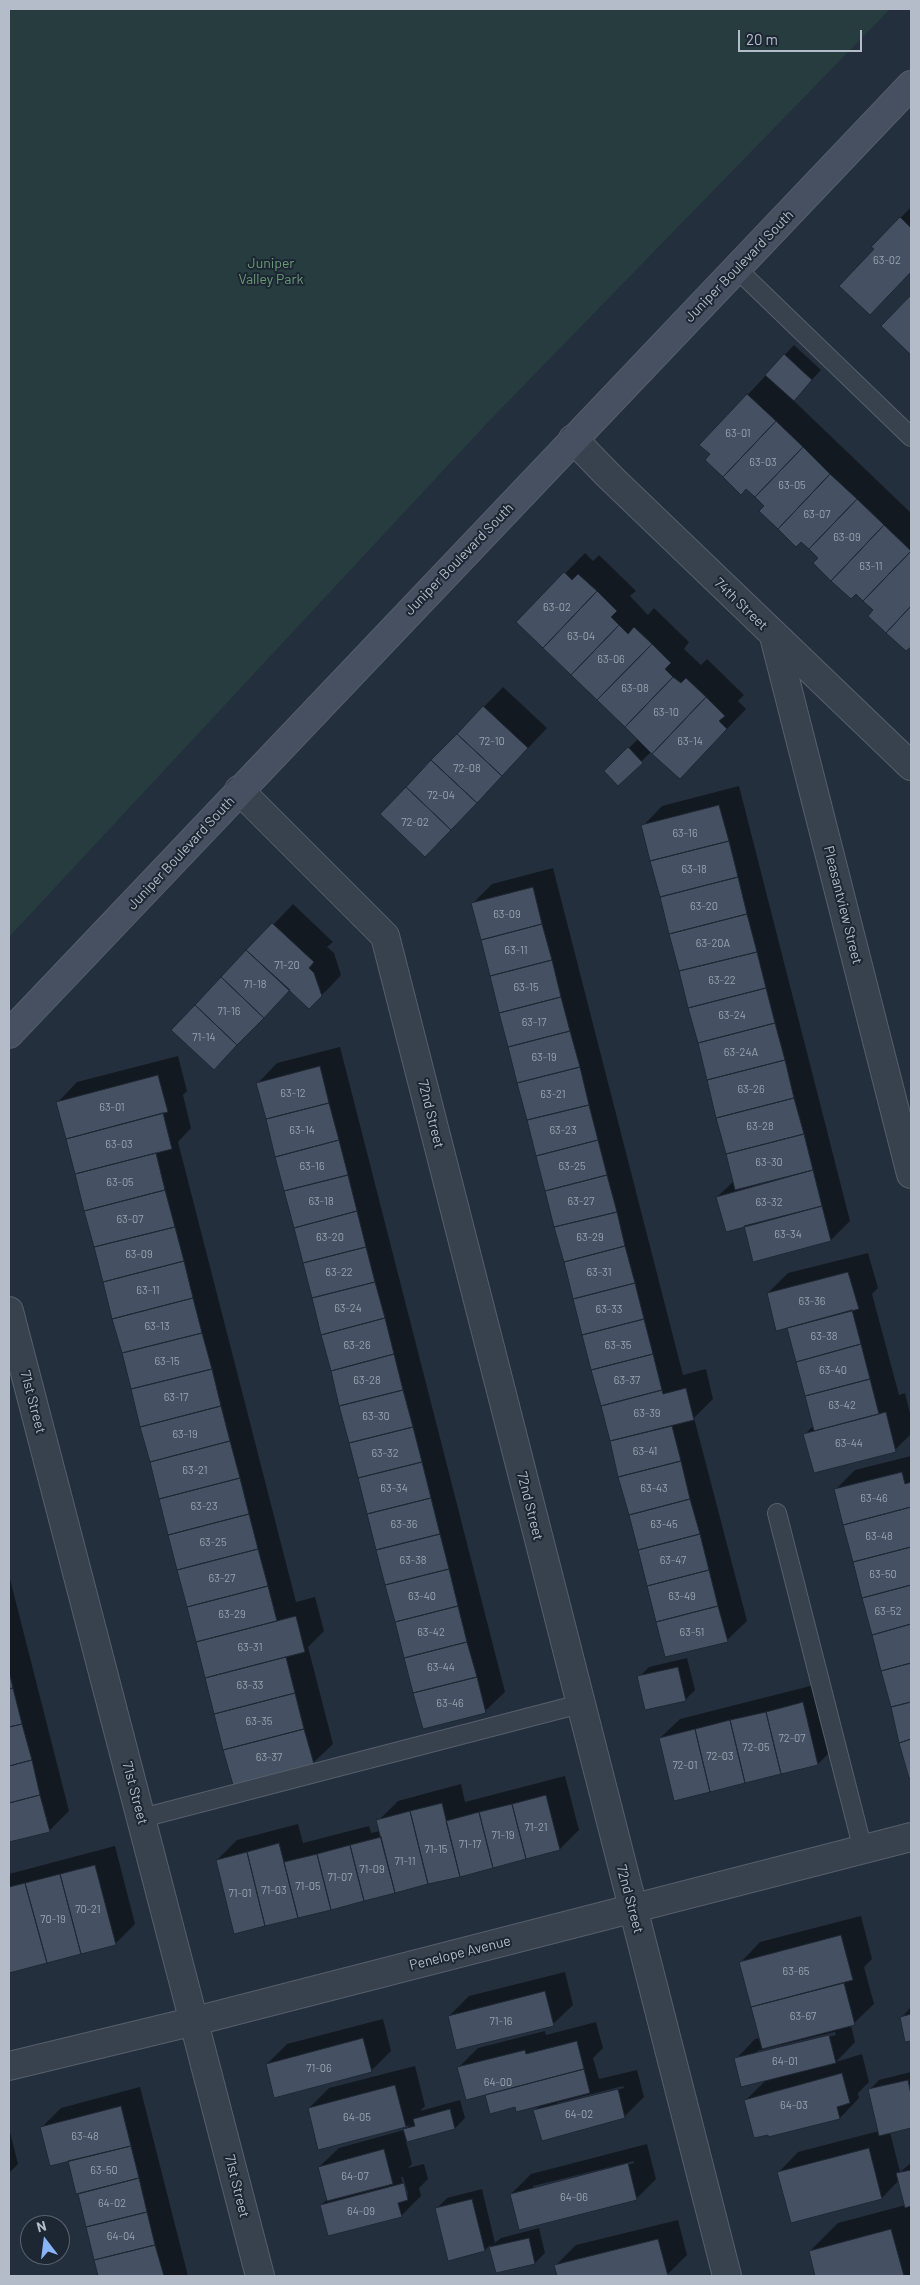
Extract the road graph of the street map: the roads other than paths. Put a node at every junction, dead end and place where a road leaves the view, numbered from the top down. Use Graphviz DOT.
graph roads {
  1 [pos="911,86"];
  2 [pos="737,269"];
  3 [pos="911,437"];
  4 [pos="573,439"];
  5 [pos="774,636"];
  6 [pos="911,766"];
  7 [pos="239,790"];
  8 [pos="9,1034"];
  9 [pos="911,1174"];
  10 [pos="9,1311"];
  11 [pos="777,1513"];
  12 [pos="580,1704"];
  13 [pos="142,1818"];
  14 [pos="911,1837"];
  15 [pos="863,1850"];
  16 [pos="632,1908"];
  17 [pos="195,2022"];
  18 [pos="9,2066"];
  19 [pos="260,2276"];
  20 [pos="727,2276"];
  1 -- 2 [label="street, Juniper Boulevard South"];
  2 -- 3 [label="lane"];
  2 -- 4 [label="street, Juniper Boulevard South"];
  4 -- 5 [label="street, 74th Street"];
  4 -- 7 [label="street, Juniper Boulevard South"];
  5 -- 6 [label="street, 74th Street"];
  5 -- 9 [label="street, Pleasantview Street"];
  7 -- 8 [label="street, Juniper Boulevard South"];
  7 -- 12 [label="street, 72nd Street"];
  10 -- 13 [label="street, 71st Street"];
  11 -- 15 [label="lane"];
  12 -- 13 [label="lane"];
  12 -- 16 [label="street, 72nd Street"];
  13 -- 17 [label="street, 71st Street"];
  14 -- 15 [label="street, Penelope Avenue"];
  15 -- 16 [label="street, Penelope Avenue"];
  16 -- 17 [label="street, Penelope Avenue"];
  16 -- 20 [label="street, 72nd Street"];
  17 -- 18 [label="street, Penelope Avenue"];
  17 -- 19 [label="street, 71st Street"];
}
